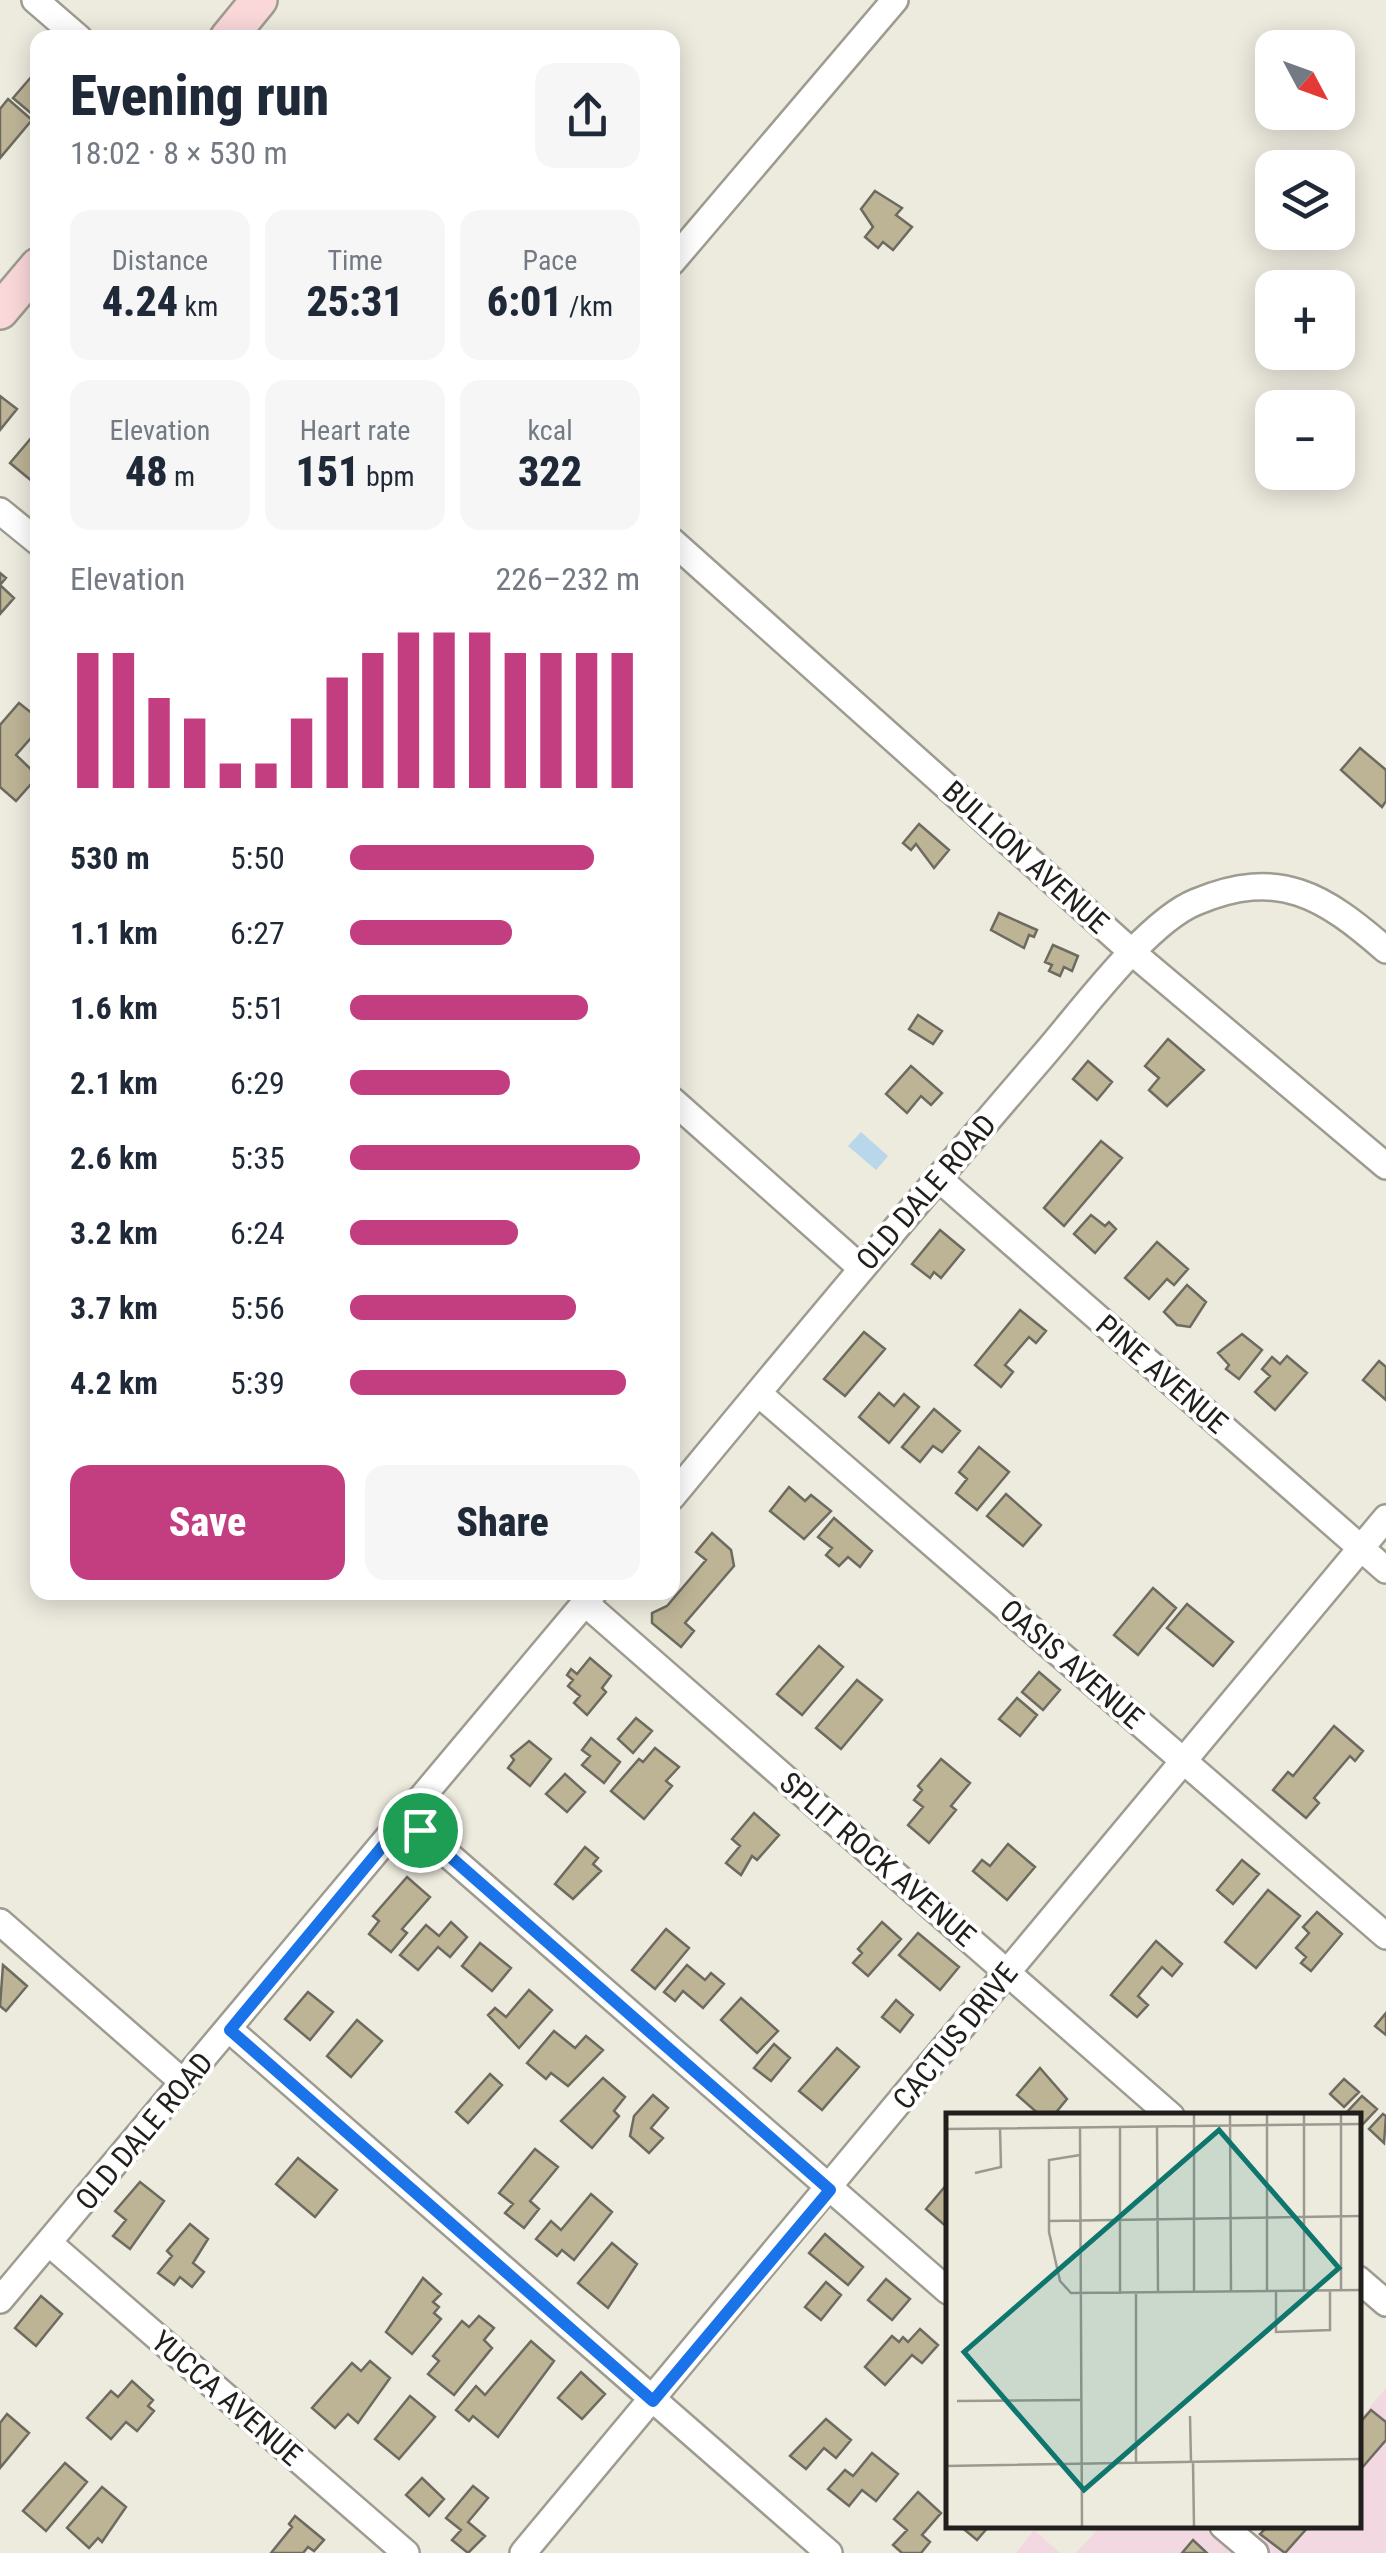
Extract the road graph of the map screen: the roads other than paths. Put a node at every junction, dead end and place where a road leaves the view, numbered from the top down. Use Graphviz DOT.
graph roads {
  1 [pos="35,0"];
  2 [pos="259,0"];
  3 [pos="895,0"];
  4 [pos="70,30"];
  5 [pos="235,30"];
  6 [pos="680,253"];
  7 [pos="30,275"];
  8 [pos="0,310"];
  9 [pos="0,512"];
  10 [pos="30,536"];
  11 [pos="680,549"];
  12 [pos="1386,950"];
  13 [pos="1133,952"];
  14 [pos="680,1107"];
  15 [pos="1386,1166"];
  16 [pos="938,1178"];
  17 [pos="860,1267"];
  18 [pos="758,1392"];
  19 [pos="680,1487"];
  20 [pos="1386,1518"];
  21 [pos="1361,1548"];
  22 [pos="1386,1570"];
  23 [pos="587,1600"];
  24 [pos="591,1600"];
  25 [pos="1184,1761"];
  26 [pos="406,1818"];
  27 [pos="0,1922"];
  28 [pos="1386,1936"];
  29 [pos="1006,1971"];
  30 [pos="230,2030"];
  31 [pos="184,2083"];
  32 [pos="1169,2113"];
  33 [pos="830,2190"];
  34 [pos="49,2243"];
  35 [pos="1361,2282"];
  36 [pos="946,2289"];
  37 [pos="0,2300"];
  38 [pos="1386,2303"];
  39 [pos="653,2401"];
  40 [pos="1224,2528"];
  41 [pos="406,2553"];
  42 [pos="523,2553"];
  43 [pos="829,2553"];
  44 [pos="1255,2553"];
  1 -- 4 [label="street"];
  2 -- 5 [label="street"];
  3 -- 6 [label="street"];
  7 -- 8 [label="street"];
  9 -- 10 [label="street"];
  11 -- 13 [label="street, BULLION AVENUE"];
  12 -- 13 [label="street, OLD DALE ROAD"];
  13 -- 15 [label="street, BULLION AVENUE"];
  13 -- 16 [label="street, OLD DALE ROAD"];
  14 -- 17 [label="street"];
  16 -- 17 [label="street, OLD DALE ROAD"];
  16 -- 21 [label="street, PINE AVENUE"];
  17 -- 18 [label="street, OLD DALE ROAD"];
  18 -- 19 [label="street, OLD DALE ROAD"];
  18 -- 25 [label="street, OASIS AVENUE"];
  20 -- 21 [label="street, CACTUS DRIVE"];
  21 -- 22 [label="street, PINE AVENUE"];
  21 -- 25 [label="street, CACTUS DRIVE"];
  23 -- 26 [label="street, OLD DALE ROAD"];
  24 -- 29 [label="street, SPLIT ROCK AVENUE"];
  25 -- 28 [label="street, OASIS AVENUE"];
  25 -- 29 [label="street, CACTUS DRIVE"];
  26 -- 30 [label="street, OLD DALE ROAD"];
  26 -- 33 [label="street"];
  27 -- 31 [label="street"];
  29 -- 32 [label="street, SPLIT ROCK AVENUE"];
  29 -- 33 [label="street, CACTUS DRIVE"];
  30 -- 31 [label="street, OLD DALE ROAD"];
  30 -- 39 [label="street"];
  31 -- 34 [label="street, OLD DALE ROAD"];
  33 -- 36 [label="street"];
  33 -- 39 [label="street, CACTUS DRIVE"];
  34 -- 37 [label="street, OLD DALE ROAD"];
  34 -- 41 [label="street, YUCCA AVENUE"];
  35 -- 38 [label="street"];
  39 -- 42 [label="street, CACTUS DRIVE"];
  39 -- 43 [label="street"];
  40 -- 44 [label="street"];
}
